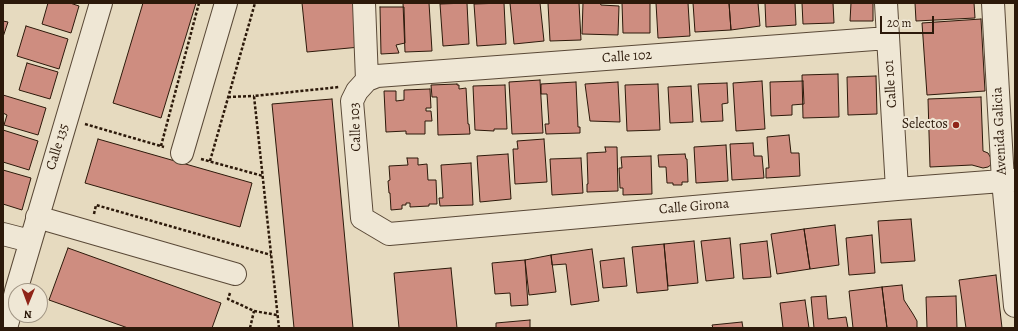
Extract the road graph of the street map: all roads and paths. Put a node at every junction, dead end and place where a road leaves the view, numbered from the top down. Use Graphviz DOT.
graph roads {
  1 [pos="101,3"];
  2 [pos="199,3"];
  3 [pos="226,3"];
  4 [pos="255,3"];
  5 [pos="364,3"];
  6 [pos="886,3"];
  7 [pos="993,3"];
  8 [pos="888,38"];
  9 [pos="362,85"];
  10 [pos="254,96"];
  11 [pos="228,98"];
  12 [pos="160,146"];
  13 [pos="182,153"];
  14 [pos="210,161"];
  15 [pos="1009,181"];
  16 [pos="897,189"];
  17 [pos="37,217"];
  18 [pos="375,225"];
  19 [pos="89,232"];
  20 [pos="3,234"];
  21 [pos="30,242"];
  22 [pos="271,255"];
  23 [pos="235,274"];
  24 [pos="18,283"];
  25 [pos="1015,306"];
  26 [pos="254,311"];
  27 [pos="250,328"];
  28 [pos="279,328"];
  1 -- 17 [label="street, Calle 135"];
  2 -- 12 [label="path"];
  3 -- 13 [label="street"];
  4 -- 11 [label="path"];
  5 -- 9 [label="street, Calle 103"];
  6 -- 8 [label="street, Calle 101"];
  7 -- 15 [label="street, Avenida Galicia"];
  8 -- 9 [label="street, Calle 102"];
  8 -- 16 [label="street, Calle 101"];
  9 -- 10 [label="path"];
  9 -- 18 [label="street, Calle 103"];
  10 -- 11 [label="path"];
  10 -- 22 [label="path"];
  11 -- 14 [label="path"];
  15 -- 16 [label="street, Calle Girona"];
  15 -- 25 [label="street, Avenida Galicia"];
  16 -- 18 [label="street, Calle Girona"];
  17 -- 19 [label="street"];
  17 -- 21 [label="street, Calle 135"];
  19 -- 22 [label="path"];
  19 -- 23 [label="street"];
  20 -- 21 [label="street"];
  21 -- 24 [label="street, Calle 135"];
  22 -- 28 [label="path"];
  26 -- 27 [label="path"];
}
